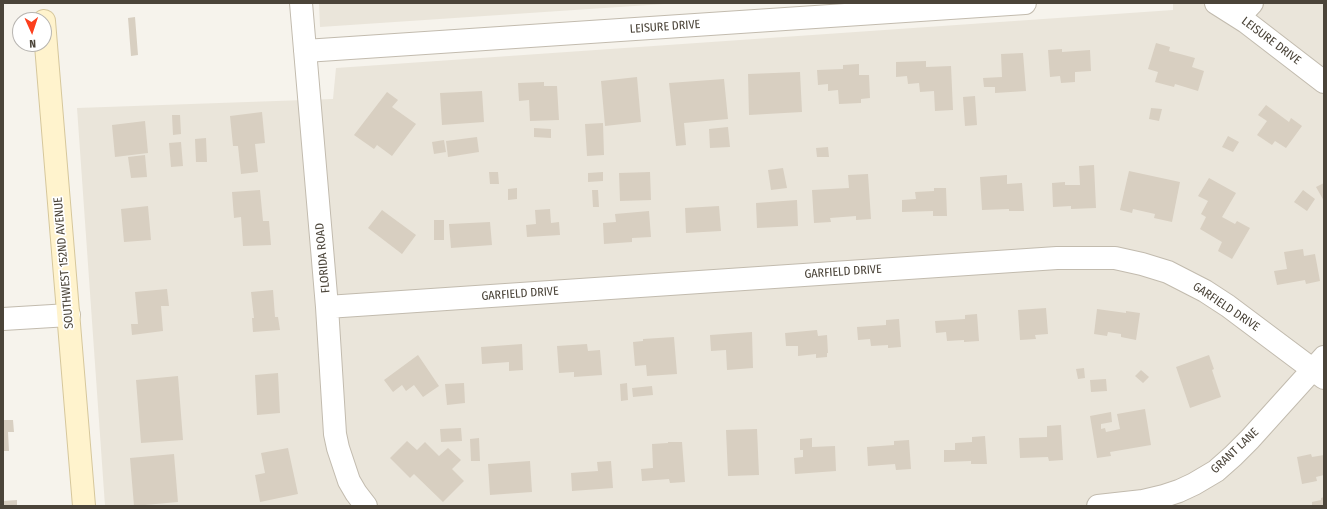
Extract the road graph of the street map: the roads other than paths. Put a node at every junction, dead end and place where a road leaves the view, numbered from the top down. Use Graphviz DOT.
graph roads {
  1 [pos="301,3"];
  2 [pos="1025,3"];
  3 [pos="1216,3"];
  4 [pos="1245,10"];
  5 [pos="305,51"];
  6 [pos="47,52"];
  7 [pos="1324,82"];
  8 [pos="327,307"];
  9 [pos="68,315"];
  10 [pos="3,319"];
  11 [pos="1320,368"];
  12 [pos="84,506"];
  13 [pos="366,506"];
  14 [pos="1098,506"];
  1 -- 5 [label="street, FLORIDA ROAD"];
  2 -- 5 [label="street, LEISURE DRIVE"];
  3 -- 4 [label="street, LEISURE DRIVE"];
  4 -- 7 [label="street, LEISURE DRIVE"];
  5 -- 8 [label="street, FLORIDA ROAD"];
  6 -- 9 [label="street, SOUTHWEST 152ND AVENUE"];
  8 -- 11 [label="street, GARFIELD DRIVE"];
  8 -- 13 [label="street, FLORIDA ROAD"];
  9 -- 10 [label="street"];
  9 -- 12 [label="street, SOUTHWEST 152ND AVENUE"];
  11 -- 14 [label="street, GRANT LANE"];
}
